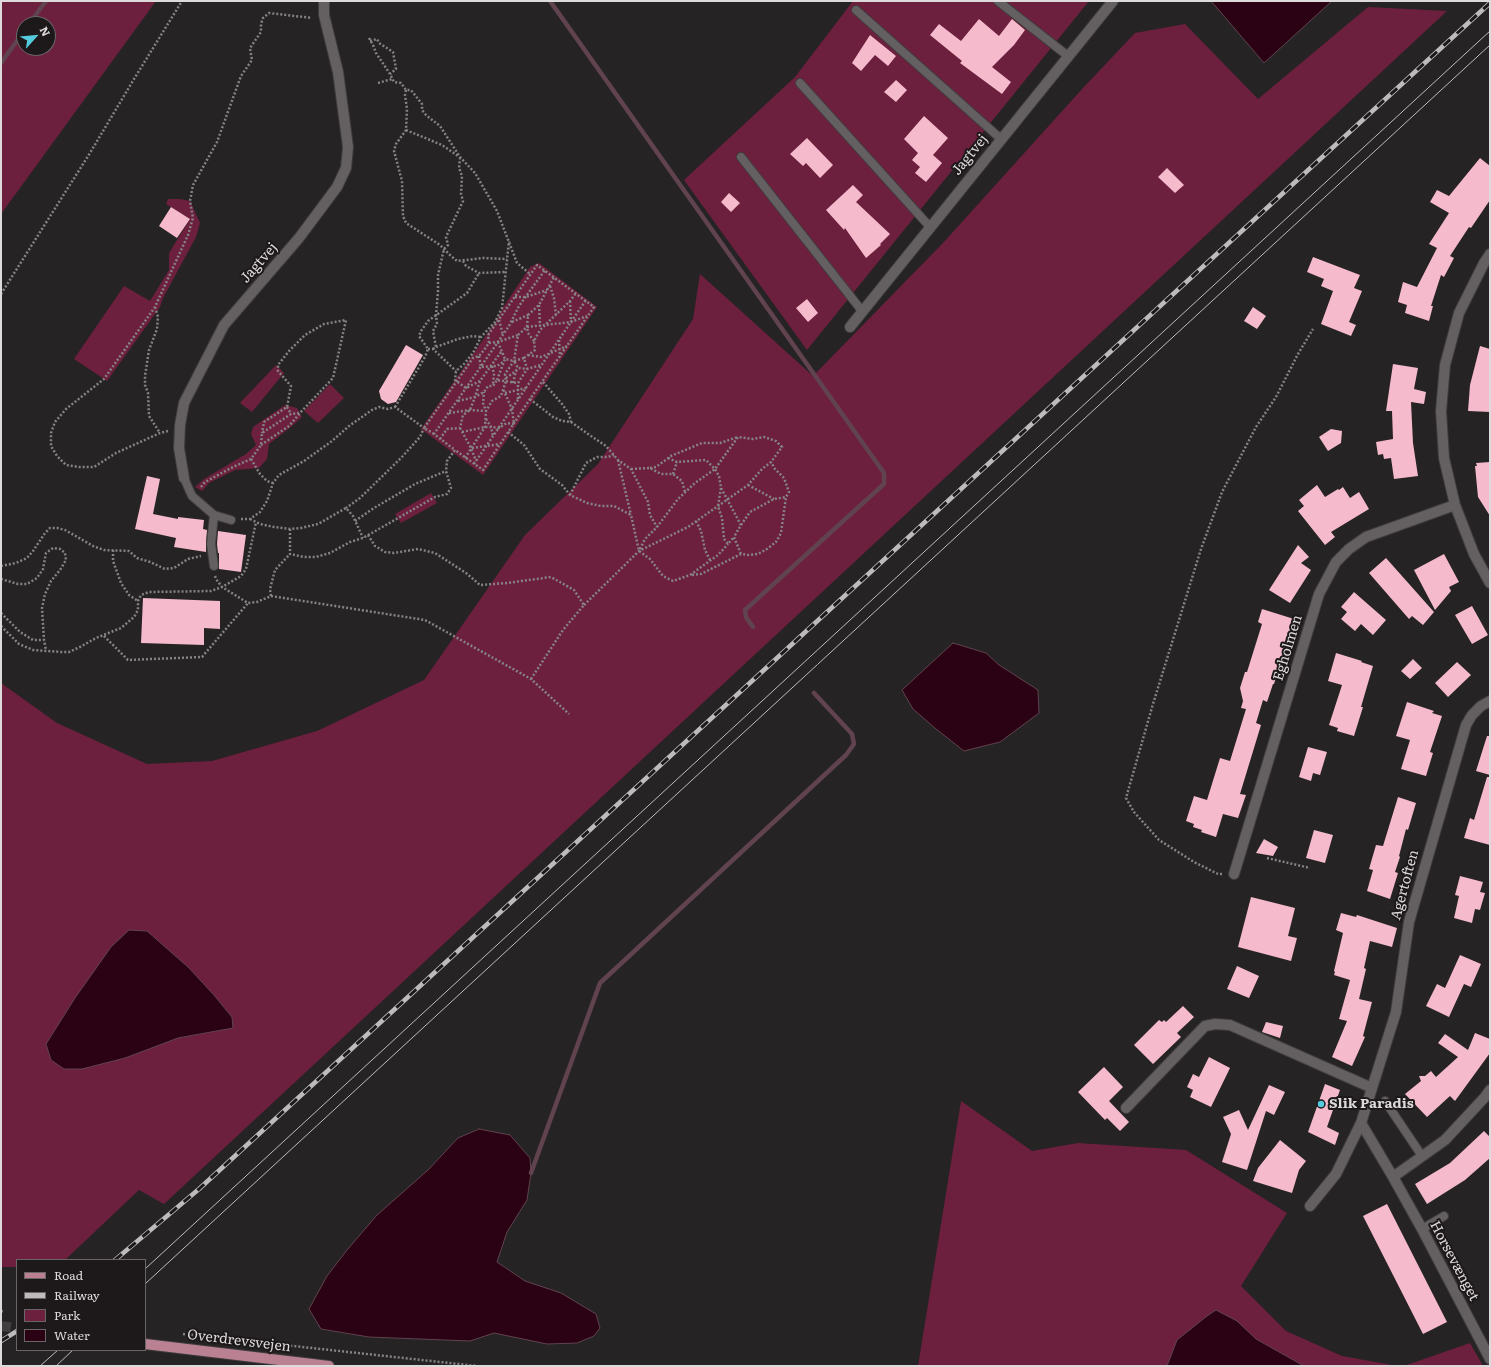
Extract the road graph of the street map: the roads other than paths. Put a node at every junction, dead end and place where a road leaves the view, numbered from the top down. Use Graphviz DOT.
graph roads {
  1 [pos="324,1"];
  2 [pos="998,1"];
  3 [pos="1113,1"];
  4 [pos="856,10"];
  5 [pos="1068,56"];
  6 [pos="800,83"];
  7 [pos="1001,139"];
  8 [pos="741,157"];
  9 [pos="930,227"];
  10 [pos="1490,254"];
  11 [pos="862,311"];
  12 [pos="850,327"];
  13 [pos="184,478"];
  14 [pos="1455,505"];
  15 [pos="214,515"];
  16 [pos="231,520"];
  17 [pos="214,566"];
  18 [pos="1490,583"];
  19 [pos="1490,701"];
  20 [pos="1234,874"];
  21 [pos="1372,1088"];
  22 [pos="1490,1090"];
  23 [pos="1385,1101"];
  24 [pos="1126,1108"];
  25 [pos="1360,1123"];
  26 [pos="1422,1156"];
  27 [pos="1393,1177"];
  28 [pos="1310,1206"];
  29 [pos="1444,1216"];
  30 [pos="1422,1229"];
  31 [pos="146,1344"];
  32 [pos="1490,1359"];
  33 [pos="329,1366"];
  1 -- 13 [label="street, Jagtvej"];
  2 -- 5 [label="lane"];
  3 -- 5 [label="street, Jagtvej"];
  4 -- 7 [label="lane"];
  5 -- 7 [label="street, Jagtvej"];
  6 -- 9 [label="lane"];
  7 -- 9 [label="street, Jagtvej"];
  8 -- 11 [label="lane"];
  9 -- 11 [label="street, Jagtvej"];
  10 -- 14 [label="street"];
  11 -- 12 [label="street, Jagtvej"];
  13 -- 15 [label="lane, Jagtvej"];
  14 -- 18 [label="street"];
  14 -- 20 [label="street, Egholmen"];
  15 -- 16 [label="lane, Jagtvej"];
  15 -- 17 [label="lane"];
  19 -- 21 [label="street, Agertoften"];
  21 -- 24 [label="street"];
  21 -- 25 [label="street, Agertoften"];
  22 -- 26 [label="street"];
  23 -- 26 [label="lane"];
  25 -- 27 [label="street, Horsevænget"];
  25 -- 28 [label="street, Agertoften"];
  26 -- 27 [label="street"];
  27 -- 30 [label="street, Horsevænget"];
  29 -- 30 [label="lane"];
  30 -- 32 [label="street, Horsevænget"];
  31 -- 33 [label="main road, Overdrevsvejen"];
}
